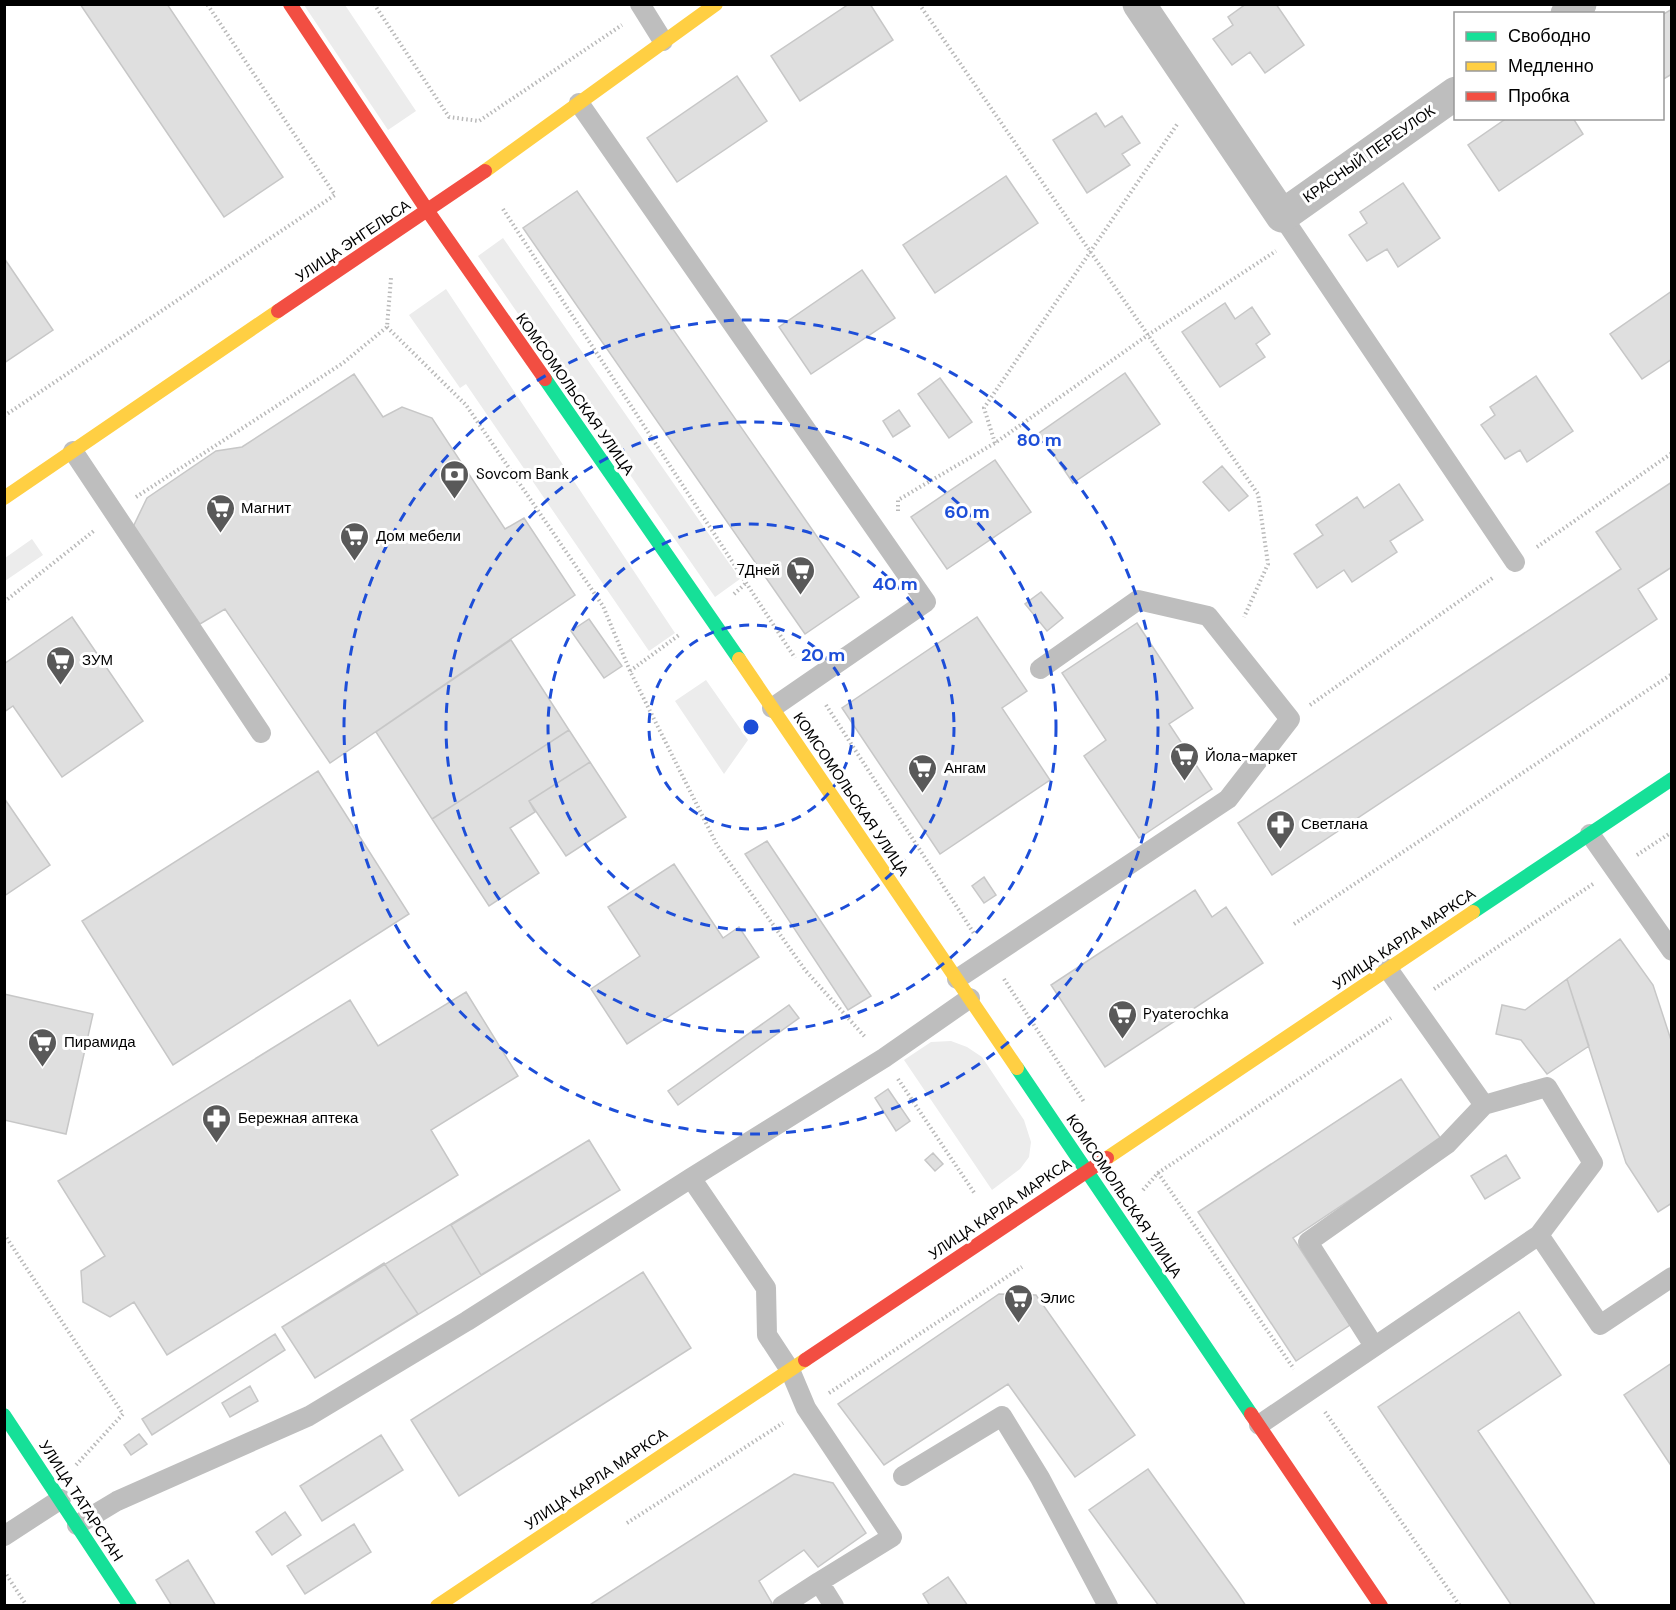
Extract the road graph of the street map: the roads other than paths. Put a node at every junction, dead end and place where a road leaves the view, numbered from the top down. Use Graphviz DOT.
graph roads {
  1 [pos="290,4"];
  2 [pos="716,4"];
  3 [pos="1139,4"];
  4 [pos="642,7"];
  5 [pos="663,41"];
  6 [pos="1454,94"];
  7 [pos="579,103"];
  8 [pos="427,210"];
  9 [pos="1282,216"];
  10 [pos="73,451"];
  11 [pos="4,498"];
  12 [pos="1515,562"];
  13 [pos="1040,669"];
  14 [pos="772,708"];
  15 [pos="261,733"];
  16 [pos="1671,780"];
  17 [pos="1590,834"];
  18 [pos="1671,951"];
  19 [pos="1388,969"];
  20 [pos="957,979"];
  21 [pos="970,998"];
  22 [pos="1484,1105"];
  23 [pos="1087,1170"];
  24 [pos="691,1178"];
  25 [pos="1539,1235"];
  26 [pos="1671,1277"];
  27 [pos="1374,1346"];
  28 [pos="790,1370"];
  29 [pos="4,1415"];
  30 [pos="1259,1425"];
  31 [pos="903,1476"];
  32 [pos="60,1500"];
  33 [pos="77,1525"];
  34 [pos="4,1536"];
  35 [pos="819,1582"];
  36 [pos="130,1605"];
  37 [pos="436,1605"];
  38 [pos="782,1605"];
  39 [pos="834,1605"];
  40 [pos="1108,1605"];
  41 [pos="1381,1605"];
  1 -- 8 [label="street, КОМСОМОЛЬСКАЯ УЛИЦА"];
  2 -- 5 [label="street, УЛИЦА ЭНГЕЛЬСА"];
  3 -- 9 [label="street"];
  4 -- 5 [label="lane"];
  5 -- 7 [label="street, УЛИЦА ЭНГЕЛЬСА"];
  6 -- 9 [label="street, КРАСНЫЙ ПЕРЕУЛОК"];
  7 -- 8 [label="street, УЛИЦА ЭНГЕЛЬСА"];
  7 -- 14 [label="lane"];
  8 -- 10 [label="street, УЛИЦА ЭНГЕЛЬСА"];
  8 -- 14 [label="street, КОМСОМОЛЬСКАЯ УЛИЦА"];
  9 -- 12 [label="lane"];
  10 -- 11 [label="street, УЛИЦА ЭНГЕЛЬСА"];
  10 -- 15 [label="lane"];
  13 -- 20 [label="lane"];
  14 -- 20 [label="street, КОМСОМОЛЬСКАЯ УЛИЦА"];
  16 -- 17 [label="street, УЛИЦА КАРЛА МАРКСА"];
  17 -- 18 [label="lane"];
  17 -- 19 [label="street, УЛИЦА КАРЛА МАРКСА"];
  19 -- 22 [label="lane"];
  19 -- 23 [label="street, УЛИЦА КАРЛА МАРКСА"];
  20 -- 21 [label="street, КОМСОМОЛЬСКАЯ УЛИЦА"];
  21 -- 23 [label="street, КОМСОМОЛЬСКАЯ УЛИЦА"];
  21 -- 24 [label="lane"];
  22 -- 25 [label="lane"];
  22 -- 27 [label="lane"];
  23 -- 28 [label="street, УЛИЦА КАРЛА МАРКСА"];
  23 -- 30 [label="street, КОМСОМОЛЬСКАЯ УЛИЦА"];
  24 -- 28 [label="lane"];
  24 -- 33 [label="lane"];
  25 -- 26 [label="lane"];
  25 -- 27 [label="lane"];
  27 -- 30 [label="lane"];
  28 -- 35 [label="lane"];
  28 -- 37 [label="street, УЛИЦА КАРЛА МАРКСА"];
  29 -- 32 [label="street, УЛИЦА ТАТАРСТАН"];
  30 -- 41 [label="street, КОМСОМОЛЬСКАЯ УЛИЦА"];
  31 -- 40 [label="lane"];
  32 -- 33 [label="street, УЛИЦА ТАТАРСТАН"];
  32 -- 34 [label="lane"];
  33 -- 36 [label="street, УЛИЦА ТАТАРСТАН"];
  35 -- 38 [label="lane"];
  35 -- 39 [label="lane"];
}
